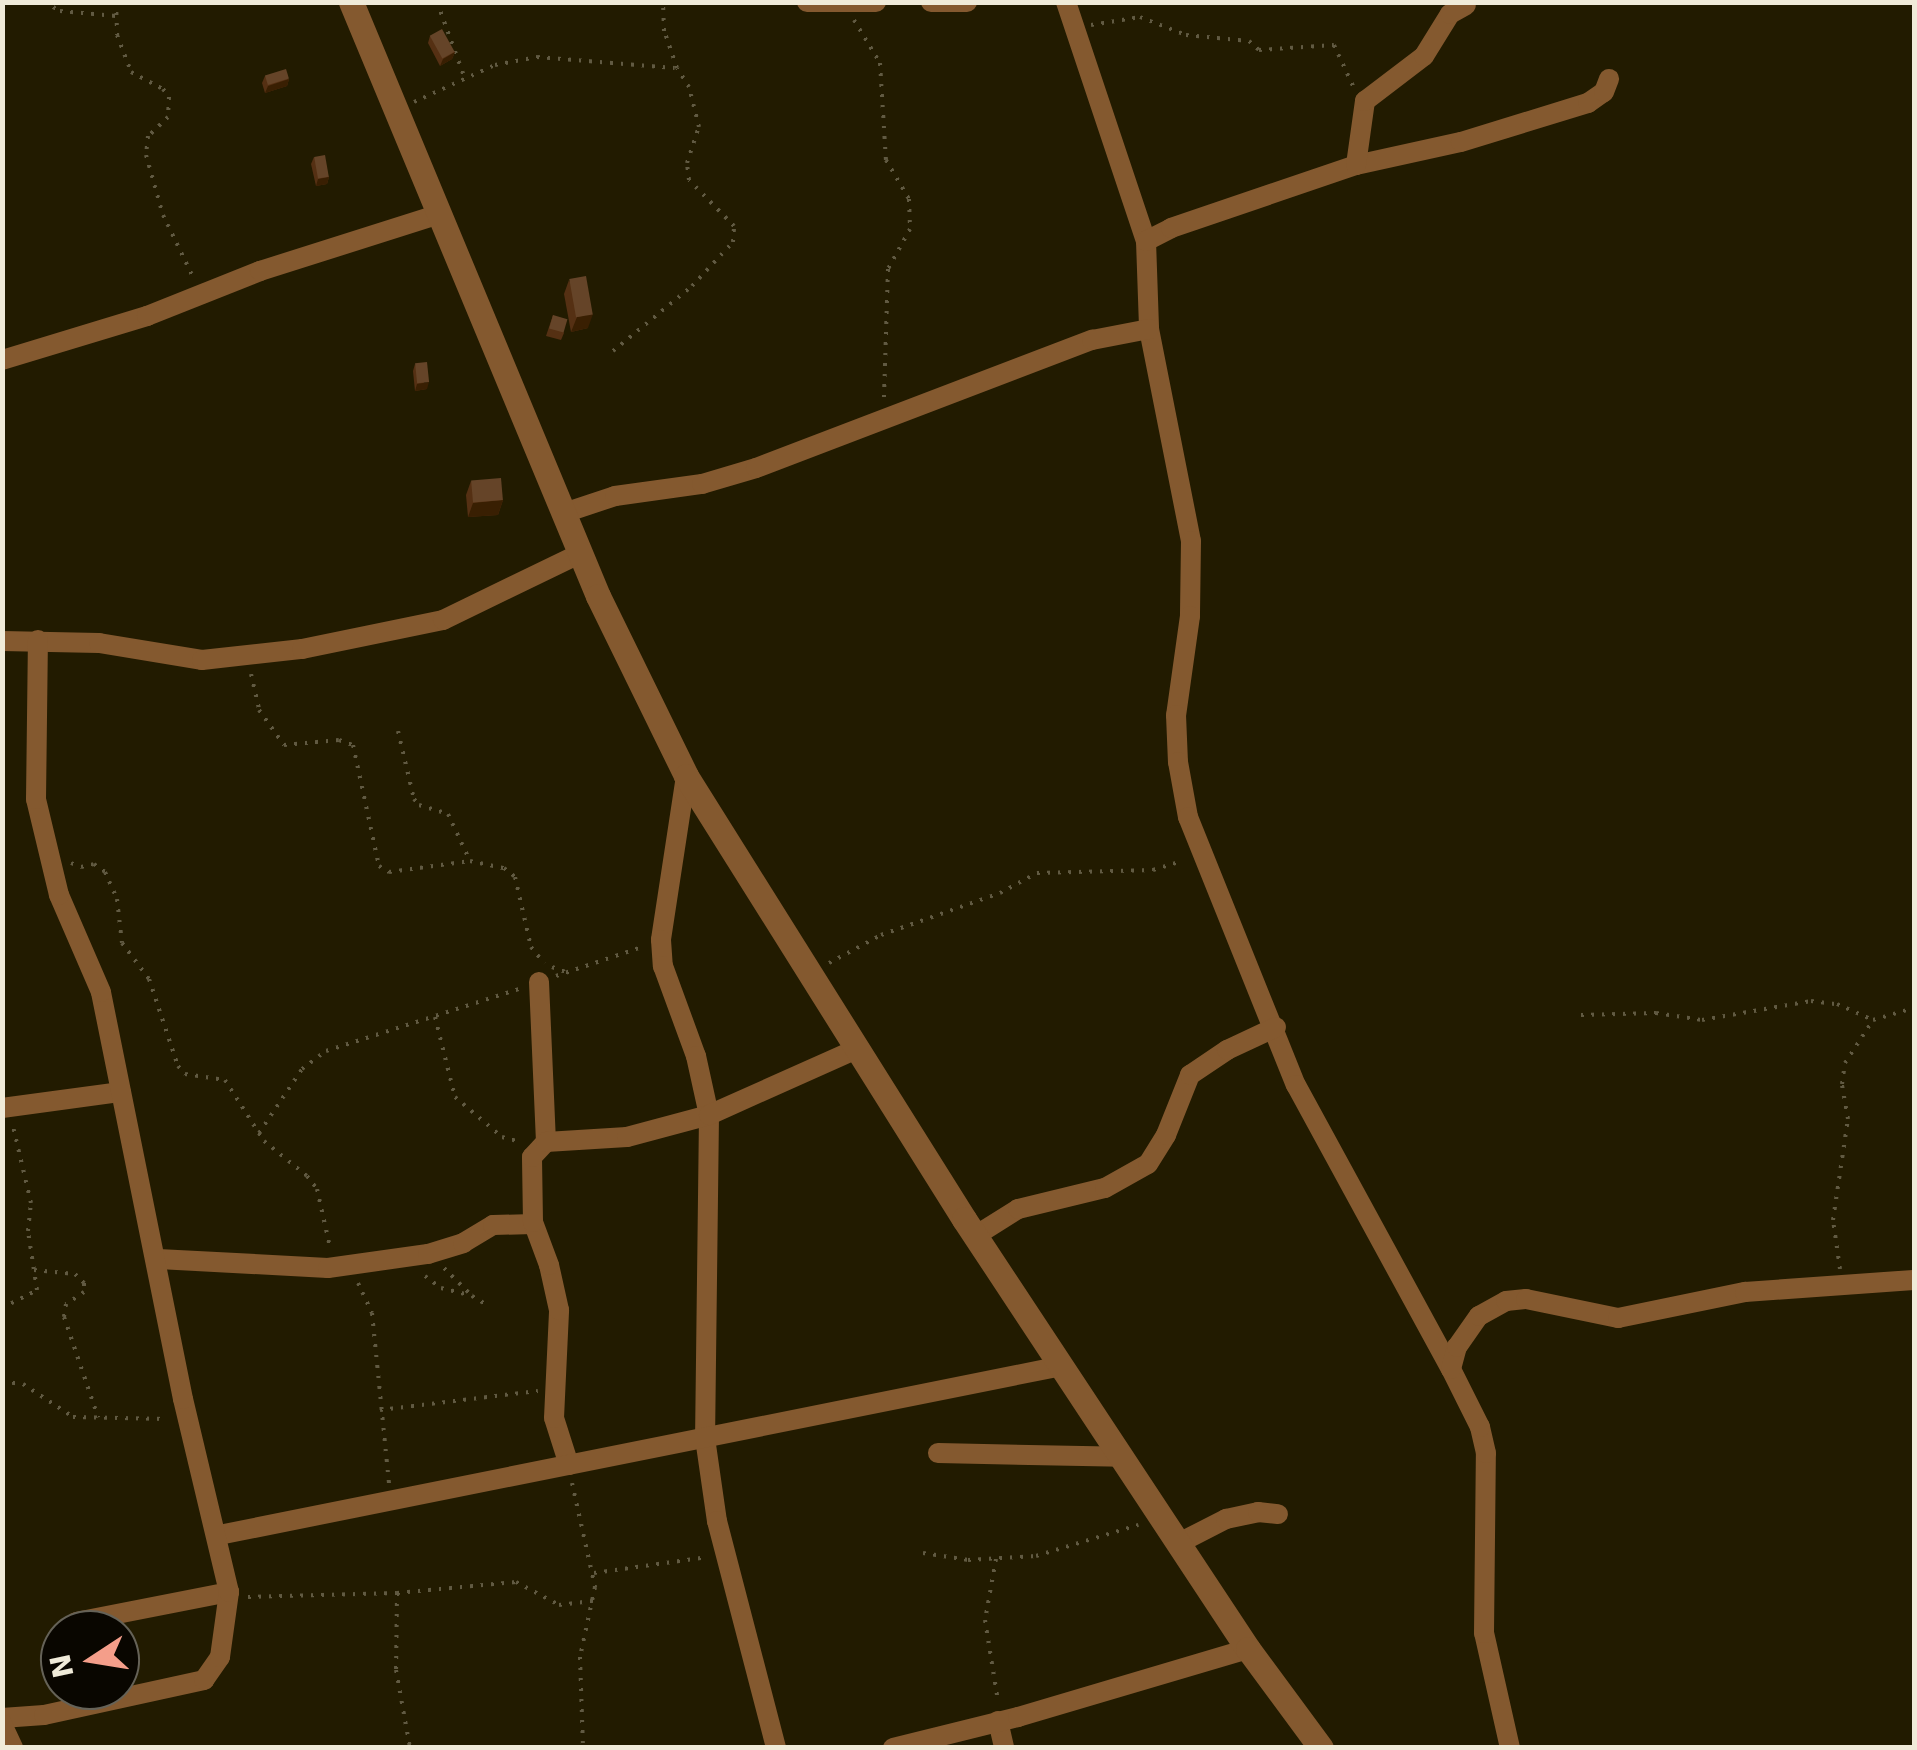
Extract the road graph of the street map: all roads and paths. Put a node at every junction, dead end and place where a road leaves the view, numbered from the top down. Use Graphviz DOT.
graph roads {
  1 [pos="44,2"];
  2 [pos="116,2"];
  3 [pos="350,2"];
  4 [pos="436,2"];
  5 [pos="663,2"];
  6 [pos="807,2"];
  7 [pos="876,2"];
  8 [pos="931,2"];
  9 [pos="967,2"];
  10 [pos="1066,2"];
  11 [pos="849,4"];
  12 [pos="1466,5"];
  13 [pos="116,16"];
  14 [pos="1076,28"];
  15 [pos="677,68"];
  16 [pos="464,79"];
  17 [pos="1609,79"];
  18 [pos="1370,97"];
  19 [pos="396,110"];
  20 [pos="1356,165"];
  21 [pos="437,215"];
  22 [pos="1146,241"];
  23 [pos="204,294"];
  24 [pos="1149,329"];
  25 [pos="613,351"];
  26 [pos="2,360"];
  27 [pos="884,418"];
  28 [pos="564,513"];
  29 [pos="581,553"];
  30 [pos="38,640"];
  31 [pos="2,641"];
  32 [pos="249,657"];
  33 [pos="398,731"];
  34 [pos="686,776"];
  35 [pos="1202,854"];
  36 [pos="66,859"];
  37 [pos="470,861"];
  38 [pos="661,940"];
  39 [pos="566,972"];
  40 [pos="809,976"];
  41 [pos="538,982"];
  42 [pos="1914,1008"];
  43 [pos="1581,1016"];
  44 [pos="436,1017"];
  45 [pos="1872,1020"];
  46 [pos="1276,1027"];
  47 [pos="854,1050"];
  48 [pos="121,1092"];
  49 [pos="5,1107"];
  50 [pos="709,1115"];
  51 [pos="258,1133"];
  52 [pos="542,1145"];
  53 [pos="533,1224"];
  54 [pos="975,1236"];
  55 [pos="433,1252"];
  56 [pos="410,1256"];
  57 [pos="158,1259"];
  58 [pos="338,1266"];
  59 [pos="34,1270"];
  60 [pos="1914,1280"];
  61 [pos="1842,1283"];
  62 [pos="472,1296"];
  63 [pos="487,1304"];
  64 [pos="2,1308"];
  65 [pos="1062,1366"];
  66 [pos="1451,1369"];
  67 [pos="2,1382"];
  68 [pos="555,1390"];
  69 [pos="380,1410"];
  70 [pos="98,1417"];
  71 [pos="188,1422"];
  72 [pos="705,1438"];
  73 [pos="938,1453"];
  74 [pos="1122,1457"];
  75 [pos="567,1465"];
  76 [pos="391,1503"];
  77 [pos="1278,1514"];
  78 [pos="1172,1532"];
  79 [pos="218,1535"];
  80 [pos="725,1553"];
  81 [pos="923,1554"];
  82 [pos="996,1559"];
  83 [pos="594,1573"];
  84 [pos="397,1592"];
  85 [pos="229,1594"];
  86 [pos="594,1601"];
  87 [pos="140,1610"];
  88 [pos="1248,1649"];
  89 [pos="2,1721"];
  90 [pos="1000,1721"];
  91 [pos="13,1748"];
  92 [pos="410,1748"];
  93 [pos="584,1748"];
  94 [pos="776,1748"];
  95 [pos="893,1748"];
  96 [pos="1004,1748"];
  97 [pos="1320,1748"];
  98 [pos="1510,1748"];
  1 -- 13 [label="path"];
  2 -- 13 [label="path"];
  3 -- 19 [label="street"];
  4 -- 16 [label="path"];
  5 -- 15 [label="path"];
  6 -- 11 [label="street"];
  7 -- 11 [label="street"];
  8 -- 9 [label="street"];
  10 -- 14 [label="street"];
  11 -- 27 [label="path"];
  12 -- 18 [label="street"];
  13 -- 23 [label="path"];
  14 -- 18 [label="path"];
  14 -- 22 [label="street"];
  15 -- 16 [label="path"];
  15 -- 25 [label="path"];
  16 -- 19 [label="path"];
  17 -- 20 [label="street"];
  18 -- 20 [label="street"];
  19 -- 21 [label="street"];
  20 -- 22 [label="street"];
  21 -- 23 [label="street"];
  21 -- 28 [label="street"];
  22 -- 24 [label="street"];
  23 -- 26 [label="street"];
  24 -- 27 [label="street"];
  24 -- 35 [label="street"];
  27 -- 28 [label="street"];
  28 -- 29 [label="street"];
  29 -- 32 [label="street"];
  29 -- 34 [label="street"];
  30 -- 31 [label="street"];
  30 -- 32 [label="street"];
  30 -- 48 [label="street"];
  32 -- 37 [label="path"];
  33 -- 37 [label="path"];
  34 -- 38 [label="street"];
  34 -- 40 [label="street"];
  35 -- 40 [label="path"];
  35 -- 46 [label="street"];
  36 -- 51 [label="path"];
  37 -- 39 [label="path"];
  38 -- 39 [label="path"];
  38 -- 50 [label="street"];
  39 -- 41 [label="path"];
  40 -- 47 [label="street"];
  41 -- 44 [label="path"];
  41 -- 52 [label="street"];
  42 -- 45 [label="path"];
  43 -- 45 [label="path"];
  44 -- 51 [label="path"];
  44 -- 52 [label="path"];
  45 -- 61 [label="path"];
  46 -- 54 [label="street"];
  46 -- 66 [label="street"];
  47 -- 50 [label="street"];
  47 -- 54 [label="street"];
  48 -- 49 [label="street"];
  48 -- 57 [label="street"];
  49 -- 59 [label="path"];
  50 -- 52 [label="street"];
  50 -- 72 [label="street"];
  51 -- 58 [label="path"];
  52 -- 53 [label="street"];
  53 -- 55 [label="street"];
  53 -- 68 [label="street"];
  54 -- 65 [label="street"];
  55 -- 56 [label="street"];
  55 -- 62 [label="path"];
  56 -- 58 [label="street"];
  56 -- 62 [label="path"];
  57 -- 58 [label="street"];
  57 -- 71 [label="street"];
  58 -- 69 [label="path"];
  59 -- 64 [label="path"];
  59 -- 70 [label="path"];
  60 -- 61 [label="street"];
  61 -- 66 [label="street"];
  62 -- 63 [label="path"];
  65 -- 72 [label="street"];
  65 -- 74 [label="street"];
  66 -- 98 [label="street"];
  67 -- 70 [label="path"];
  68 -- 69 [label="path"];
  68 -- 75 [label="street"];
  69 -- 76 [label="path"];
  70 -- 71 [label="path"];
  71 -- 79 [label="street"];
  72 -- 75 [label="street"];
  72 -- 80 [label="street"];
  73 -- 74 [label="street"];
  74 -- 78 [label="street"];
  75 -- 76 [label="street"];
  75 -- 83 [label="path"];
  76 -- 79 [label="street"];
  77 -- 78 [label="street"];
  78 -- 82 [label="path"];
  78 -- 88 [label="street"];
  79 -- 85 [label="street"];
  80 -- 83 [label="path"];
  80 -- 94 [label="street"];
  81 -- 82 [label="path"];
  82 -- 90 [label="path"];
  83 -- 86 [label="path"];
  84 -- 85 [label="path"];
  84 -- 86 [label="path"];
  84 -- 92 [label="path"];
  85 -- 87 [label="street"];
  85 -- 89 [label="street"];
  86 -- 93 [label="path"];
  88 -- 90 [label="street"];
  88 -- 97 [label="street"];
  89 -- 91 [label="street"];
  90 -- 95 [label="street"];
  90 -- 96 [label="street"];
}
